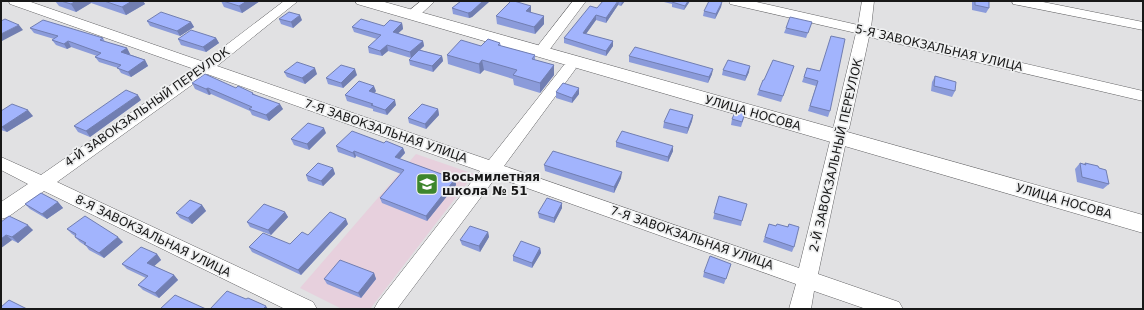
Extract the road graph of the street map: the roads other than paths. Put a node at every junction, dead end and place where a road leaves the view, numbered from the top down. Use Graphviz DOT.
graph roads {
  1 [pos="4,1"];
  2 [pos="16,1"];
  3 [pos="292,1"];
  4 [pos="363,1"];
  5 [pos="386,1"];
  6 [pos="580,1"];
  7 [pos="735,1"];
  8 [pos="868,1"];
  9 [pos="1018,1"];
  10 [pos="1,3"];
  11 [pos="419,8"];
  12 [pos="1143,26"];
  13 [pos="864,30"];
  14 [pos="542,49"];
  15 [pos="205,68"];
  16 [pos="568,68"];
  17 [pos="1143,96"];
  18 [pos="840,133"];
  19 [pos="1,163"];
  20 [pos="492,168"];
  21 [pos="42,182"];
  22 [pos="1,212"];
  23 [pos="1143,213"];
  24 [pos="1143,224"];
  25 [pos="808,279"];
  26 [pos="306,309"];
  27 [pos="385,309"];
  28 [pos="800,309"];
  29 [pos="892,309"];
  1 -- 10 [label="street"];
  2 -- 15 [label="street, 7-Я ЗАВОКЗАЛЬНАЯ УЛИЦА"];
  3 -- 15 [label="street, 4-Й ЗАВОКЗАЛЬНЫЙ ПЕРЕУЛОК"];
  4 -- 11 [label="main road, УЛИЦА НОСОВА"];
  5 -- 11 [label="main road, УЛИЦА НОСОВА"];
  6 -- 14 [label="street"];
  7 -- 13 [label="street, 5-Я ЗАВОКЗАЛЬНАЯ УЛИЦА"];
  8 -- 13 [label="street, 2-Й ЗАВОКЗАЛЬНЫЙ ПЕРЕУЛОК"];
  9 -- 12 [label="street"];
  11 -- 14 [label="main road, УЛИЦА НОСОВА"];
  13 -- 17 [label="street, 5-Я ЗАВОКЗАЛЬНАЯ УЛИЦА"];
  13 -- 18 [label="street, 2-Й ЗАВОКЗАЛЬНЫЙ ПЕРЕУЛОК"];
  14 -- 18 [label="main road, УЛИЦА НОСОВА"];
  15 -- 20 [label="street, 7-Я ЗАВОКЗАЛЬНАЯ УЛИЦА"];
  15 -- 21 [label="street, 4-Й ЗАВОКЗАЛЬНЫЙ ПЕРЕУЛОК"];
  16 -- 20 [label="street"];
  18 -- 23 [label="main road, УЛИЦА НОСОВА"];
  18 -- 24 [label="main road, УЛИЦА НОСОВА"];
  18 -- 25 [label="street, 2-Й ЗАВОКЗАЛЬНЫЙ ПЕРЕУЛОК"];
  19 -- 21 [label="street, 8-Я ЗАВОКЗАЛЬНАЯ УЛИЦА"];
  20 -- 25 [label="street, 7-Я ЗАВОКЗАЛЬНАЯ УЛИЦА"];
  20 -- 27 [label="street"];
  21 -- 22 [label="street, 4-Й ЗАВОКЗАЛЬНЫЙ ПЕРЕУЛОК"];
  21 -- 26 [label="street, 8-Я ЗАВОКЗАЛЬНАЯ УЛИЦА"];
  25 -- 28 [label="street, 2-Й ЗАВОКЗАЛЬНЫЙ ПЕРЕУЛОК"];
  25 -- 29 [label="street, 7-Я ЗАВОКЗАЛЬНАЯ УЛИЦА"];
}
